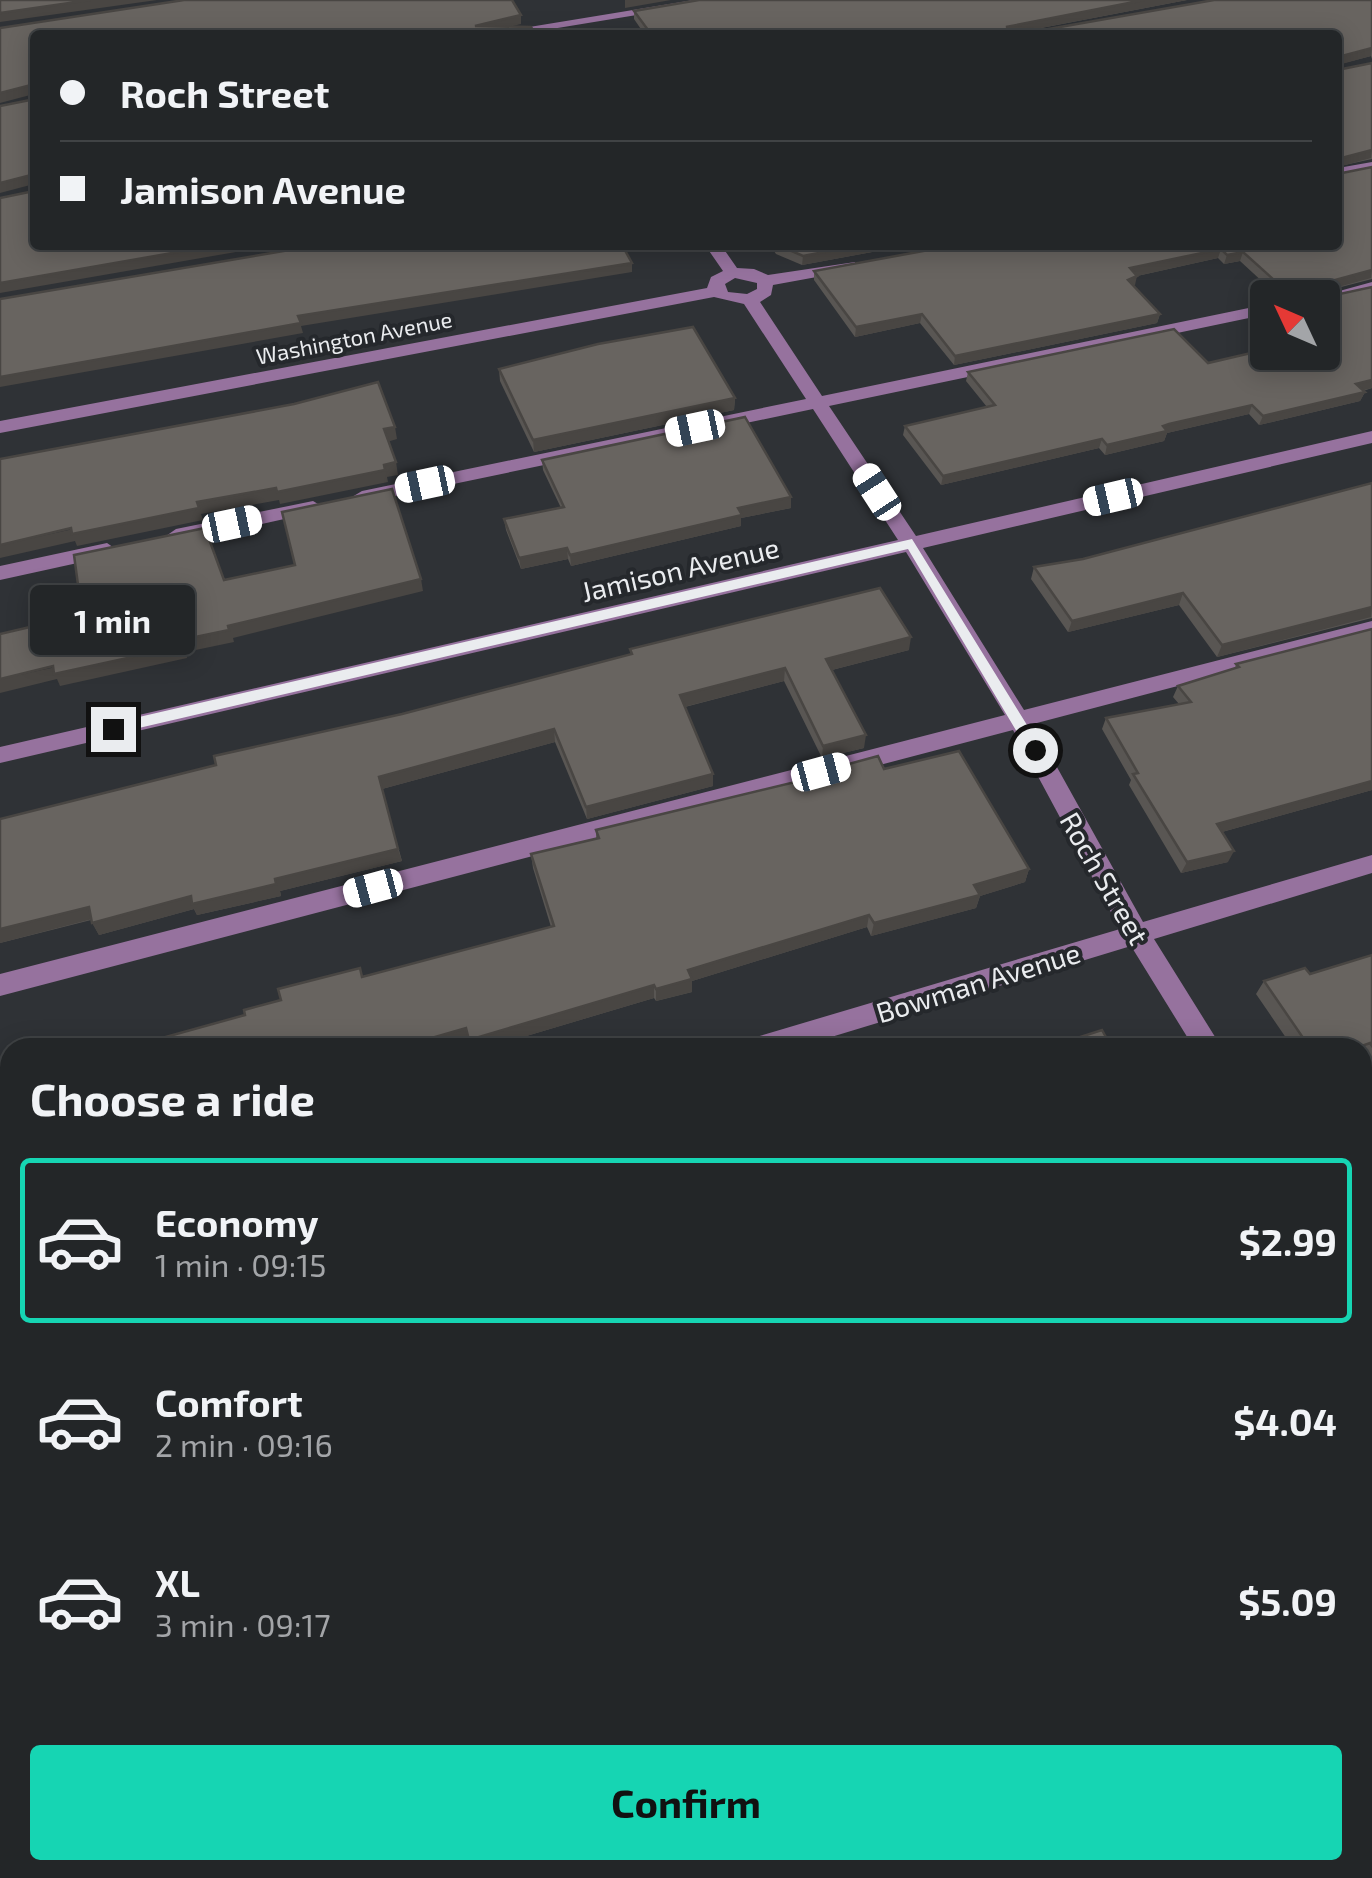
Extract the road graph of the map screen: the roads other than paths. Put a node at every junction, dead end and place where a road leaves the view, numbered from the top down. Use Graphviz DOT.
graph roads {
  1 [pos="722,0"];
  2 [pos="567,23"];
  3 [pos="520,30"];
  4 [pos="1372,166"];
  5 [pos="1342,172"];
  6 [pos="716,250"];
  7 [pos="863,263"];
  8 [pos="732,273"];
  9 [pos="765,282"];
  10 [pos="1372,287"];
  11 [pos="717,290"];
  12 [pos="1340,294"];
  13 [pos="750,300"];
  14 [pos="1250,313"];
  15 [pos="818,402"];
  16 [pos="0,427"];
  17 [pos="1372,437"];
  18 [pos="912,544"];
  19 [pos="0,573"];
  20 [pos="1372,628"];
  21 [pos="1018,720"];
  22 [pos="0,755"];
  23 [pos="1372,864"];
  24 [pos="1136,934"];
  25 [pos="0,986"];
  26 [pos="789,1038"];
  27 [pos="1202,1038"];
  1 -- 2 [label="street"];
  2 -- 3 [label="street"];
  4 -- 5 [label="street"];
  6 -- 8 [label="street"];
  7 -- 9 [label="street"];
  8 -- 9 [label="street"];
  8 -- 11 [label="street"];
  9 -- 13 [label="street"];
  10 -- 12 [label="street"];
  11 -- 13 [label="street"];
  11 -- 16 [label="street, Washington Avenue"];
  13 -- 15 [label="street, Roch Street"];
  14 -- 15 [label="street"];
  15 -- 18 [label="street, Roch Street"];
  15 -- 19 [label="street"];
  17 -- 18 [label="street, Jamison Avenue"];
  18 -- 21 [label="street, Roch Street"];
  18 -- 22 [label="street, Jamison Avenue"];
  20 -- 21 [label="street"];
  21 -- 24 [label="street, Roch Street"];
  21 -- 25 [label="street"];
  23 -- 24 [label="street, Bowman Avenue"];
  24 -- 26 [label="street, Bowman Avenue"];
  24 -- 27 [label="street, Roch Street"];
}
